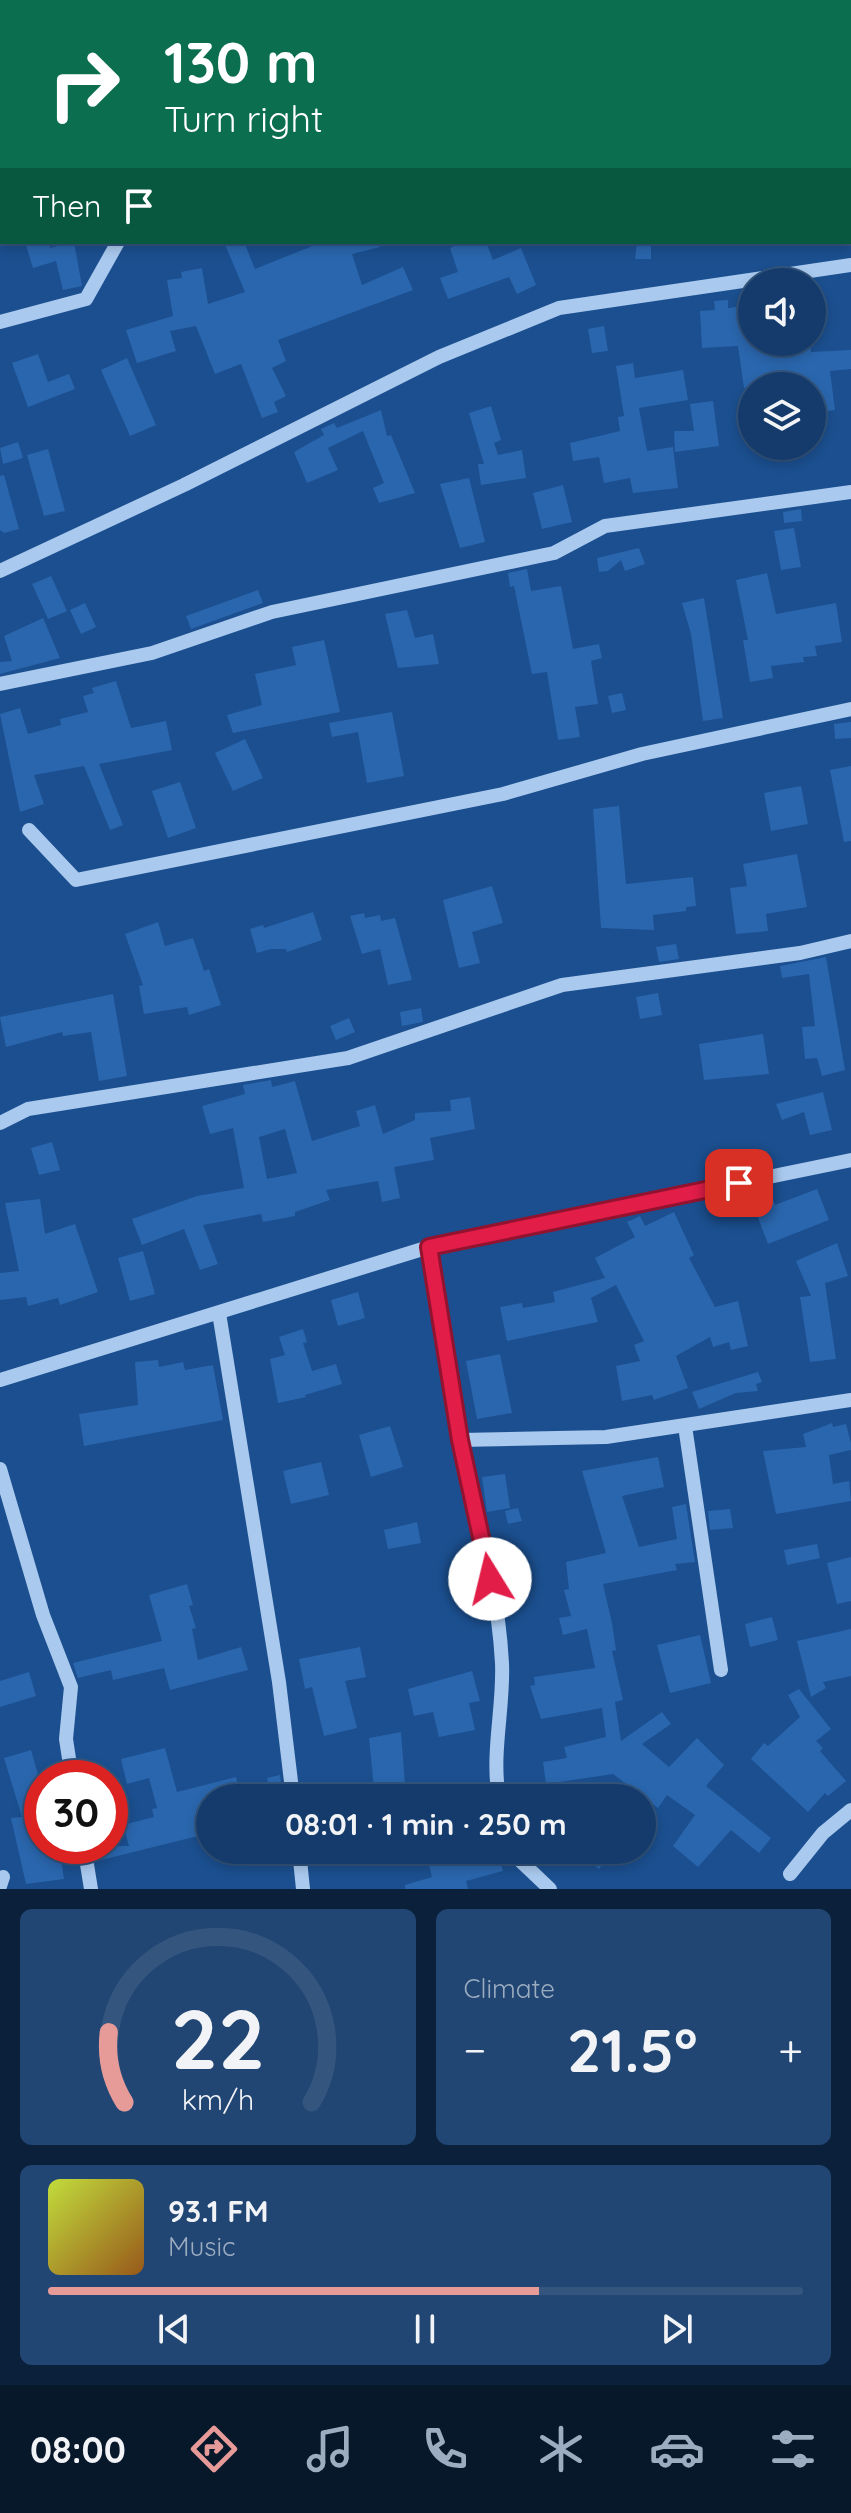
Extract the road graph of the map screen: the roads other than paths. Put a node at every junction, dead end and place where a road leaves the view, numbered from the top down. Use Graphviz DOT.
graph roads {
  1 [pos="117,244"];
  2 [pos="851,265"];
  3 [pos="0,322"];
  4 [pos="851,492"];
  5 [pos="0,571"];
  6 [pos="0,684"];
  7 [pos="851,709"];
  8 [pos="29,830"];
  9 [pos="851,941"];
  10 [pos="0,1123"];
  11 [pos="851,1160"];
  12 [pos="429,1247"];
  13 [pos="219,1313"];
  14 [pos="0,1380"];
  15 [pos="851,1400"];
  16 [pos="685,1426"];
  17 [pos="460,1440"];
  18 [pos="0,1469"];
  19 [pos="721,1670"];
  20 [pos="69,1760"];
  21 [pos="291,1784"];
  22 [pos="496,1784"];
  23 [pos="851,1810"];
  24 [pos="87,1864"];
  25 [pos="300,1864"];
  26 [pos="524,1864"];
  27 [pos="790,1874"];
  28 [pos="91,1889"];
  29 [pos="303,1889"];
  30 [pos="550,1889"];
  1 -- 3 [label="street"];
  2 -- 5 [label="street"];
  4 -- 6 [label="street"];
  7 -- 8 [label="street"];
  9 -- 10 [label="street"];
  11 -- 12 [label="street"];
  12 -- 13 [label="street"];
  12 -- 17 [label="street"];
  13 -- 14 [label="street"];
  13 -- 21 [label="street"];
  15 -- 16 [label="street"];
  16 -- 17 [label="street"];
  16 -- 19 [label="street"];
  17 -- 22 [label="street"];
  18 -- 20 [label="street"];
  23 -- 27 [label="street"];
  24 -- 28 [label="street"];
  25 -- 29 [label="street"];
  26 -- 30 [label="street"];
}
